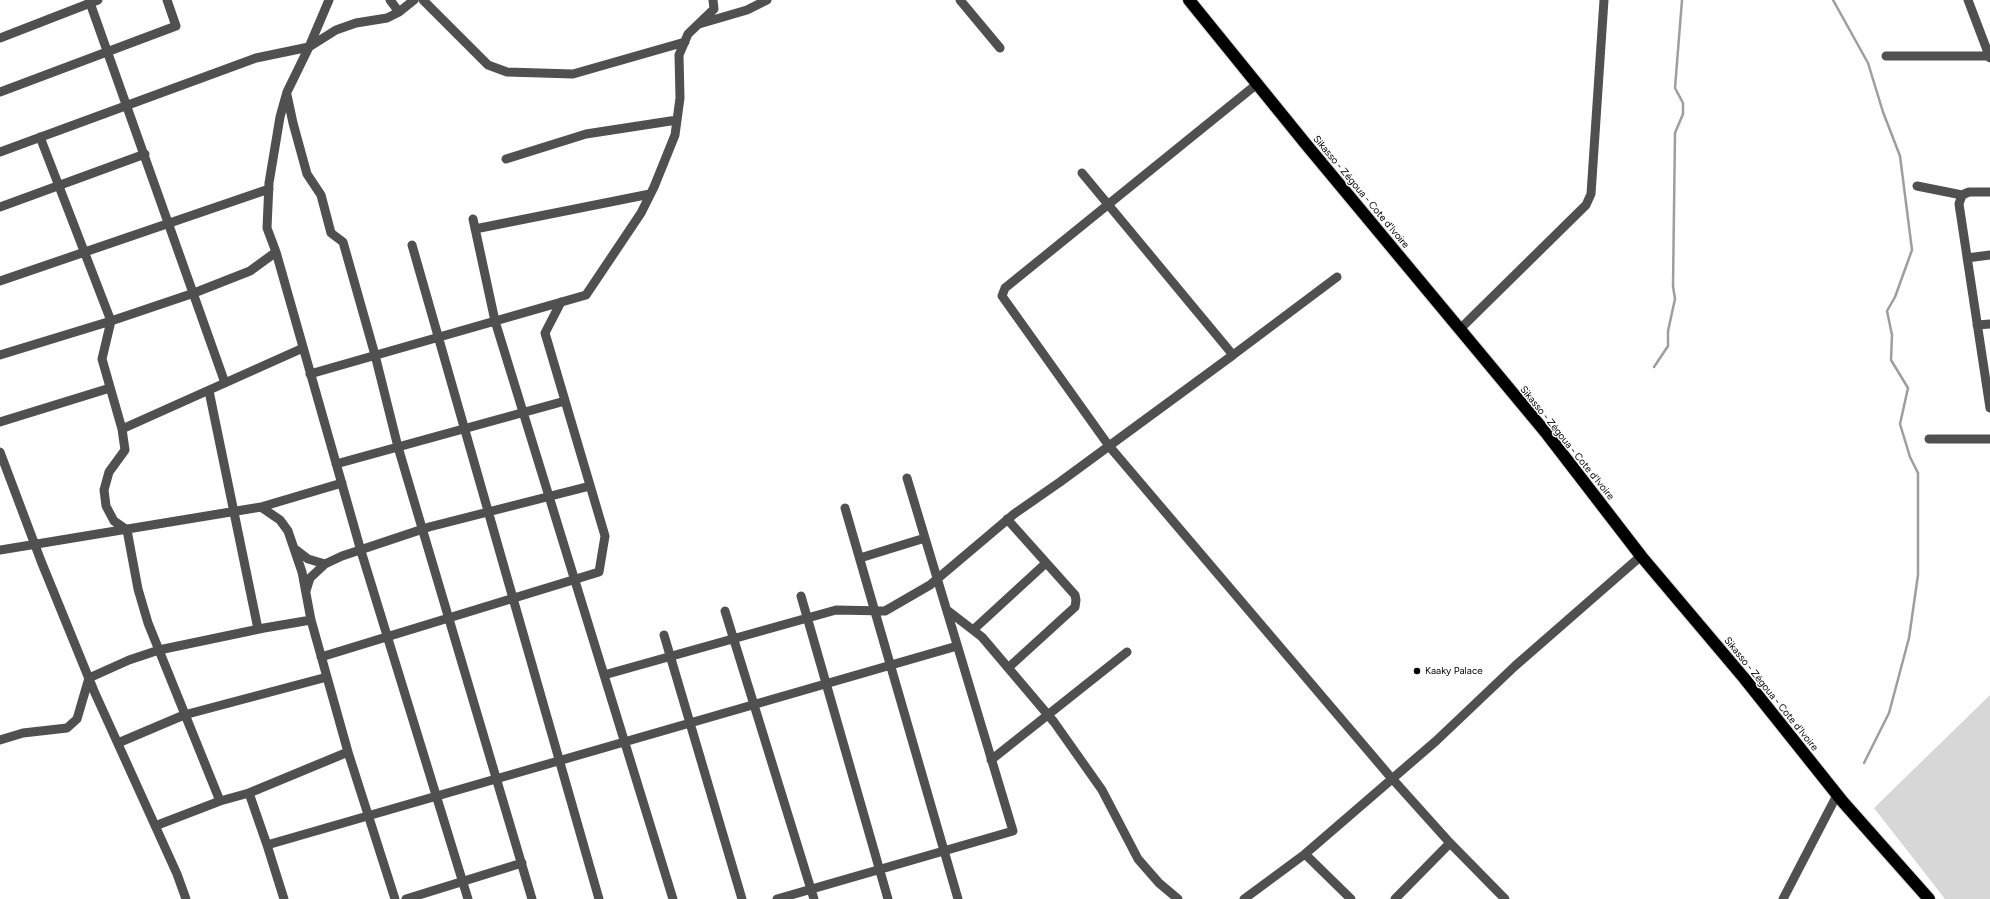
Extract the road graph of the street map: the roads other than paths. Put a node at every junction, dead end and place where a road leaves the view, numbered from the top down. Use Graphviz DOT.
graph roads {
  1 [pos="166,0"];
  2 [pos="329,0"];
  3 [pos="390,0"];
  4 [pos="414,0"];
  5 [pos="423,0"];
  6 [pos="713,0"];
  7 [pos="767,0"];
  8 [pos="960,0"];
  9 [pos="1189,0"];
  10 [pos="1604,0"];
  11 [pos="1968,0"];
  12 [pos="93,1"];
  13 [pos="399,12"];
  14 [pos="698,24"];
  15 [pos="0,38"];
  16 [pos="685,42"];
  17 [pos="309,47"];
  18 [pos="1000,48"];
  19 [pos="108,52"];
  20 [pos="1886,56"];
  21 [pos="1990,57"];
  22 [pos="1257,84"];
  23 [pos="0,92"];
  24 [pos="287,92"];
  25 [pos="127,104"];
  26 [pos="676,120"];
  27 [pos="40,137"];
  28 [pos="0,152"];
  29 [pos="145,154"];
  30 [pos="506,159"];
  31 [pos="1082,173"];
  32 [pos="59,186"];
  33 [pos="1917,186"];
  34 [pos="269,189"];
  35 [pos="1990,192"];
  36 [pos="650,194"];
  37 [pos="1962,195"];
  38 [pos="1108,205"];
  39 [pos="0,207"];
  40 [pos="473,219"];
  41 [pos="169,223"];
  42 [pos="475,229"];
  43 [pos="412,245"];
  44 [pos="85,252"];
  45 [pos="276,252"];
  46 [pos="1990,255"];
  47 [pos="1967,258"];
  48 [pos="1337,278"];
  49 [pos="0,281"];
  50 [pos="194,293"];
  51 [pos="561,302"];
  52 [pos="111,321"];
  53 [pos="495,321"];
  54 [pos="1990,324"];
  55 [pos="1977,325"];
  56 [pos="1460,329"];
  57 [pos="438,337"];
  58 [pos="303,348"];
  59 [pos="0,355"];
  60 [pos="375,355"];
  61 [pos="1233,355"];
  62 [pos="310,374"];
  63 [pos="225,383"];
  64 [pos="110,388"];
  65 [pos="210,391"];
  66 [pos="565,401"];
  67 [pos="1990,408"];
  68 [pos="524,413"];
  69 [pos="0,422"];
  70 [pos="122,429"];
  71 [pos="464,429"];
  72 [pos="1990,438"];
  73 [pos="1929,439"];
  74 [pos="1109,446"];
  75 [pos="398,447"];
  76 [pos="0,452"];
  77 [pos="336,464"];
  78 [pos="907,478"];
  79 [pos="10,479"];
  80 [pos="0,480"];
  81 [pos="342,483"];
  82 [pos="590,486"];
  83 [pos="550,496"];
  84 [pos="262,507"];
  85 [pos="845,508"];
  86 [pos="235,510"];
  87 [pos="488,513"];
  88 [pos="1007,519"];
  89 [pos="424,529"];
  90 [pos="127,530"];
  91 [pos="925,538"];
  92 [pos="35,545"];
  93 [pos="294,548"];
  94 [pos="0,550"];
  95 [pos="361,551"];
  96 [pos="1641,556"];
  97 [pos="860,558"];
  98 [pos="1046,563"];
  99 [pos="325,564"];
  100 [pos="575,579"];
  101 [pos="937,579"];
  102 [pos="306,593"];
  103 [pos="801,596"];
  104 [pos="513,598"];
  105 [pos="947,610"];
  106 [pos="725,611"];
  107 [pos="875,611"];
  108 [pos="450,618"];
  109 [pos="808,618"];
  110 [pos="311,620"];
  111 [pos="258,629"];
  112 [pos="973,630"];
  113 [pos="664,635"];
  114 [pos="388,637"];
  115 [pos="734,640"];
  116 [pos="957,646"];
  117 [pos="159,650"];
  118 [pos="1127,652"];
  119 [pos="321,657"];
  120 [pos="671,657"];
  121 [pos="890,665"];
  122 [pos="1008,668"];
  123 [pos="604,674"];
  124 [pos="327,677"];
  125 [pos="88,678"];
  126 [pos="826,683"];
  127 [pos="754,704"];
  128 [pos="1048,714"];
  129 [pos="184,715"];
  130 [pos="690,723"];
  131 [pos="0,740"];
  132 [pos="625,740"];
  133 [pos="118,743"];
  134 [pos="348,752"];
  135 [pos="559,760"];
  136 [pos="992,760"];
  137 [pos="1392,778"];
  138 [pos="497,779"];
  139 [pos="248,793"];
  140 [pos="1837,795"];
  141 [pos="436,797"];
  142 [pos="220,801"];
  143 [pos="369,816"];
  144 [pos="156,826"];
  145 [pos="1450,843"];
  146 [pos="267,845"];
  147 [pos="944,851"];
  148 [pos="1305,854"];
  149 [pos="522,863"];
  150 [pos="880,870"];
  151 [pos="462,881"];
  152 [pos="811,889"];
  153 [pos="186,899"];
  154 [pos="284,899"];
  155 [pos="395,899"];
  156 [pos="406,899"];
  157 [pos="468,899"];
  158 [pos="532,899"];
  159 [pos="599,899"];
  160 [pos="673,899"];
  161 [pos="742,899"];
  162 [pos="777,899"];
  163 [pos="814,899"];
  164 [pos="888,899"];
  165 [pos="958,899"];
  166 [pos="1178,899"];
  167 [pos="1244,899"];
  168 [pos="1351,899"];
  169 [pos="1395,899"];
  170 [pos="1505,899"];
  171 [pos="1783,899"];
  172 [pos="1928,899"];
  1 -- 19 [label="street"];
  2 -- 17 [label="street"];
  3 -- 13 [label="street"];
  4 -- 13 [label="street"];
  5 -- 16 [label="street"];
  6 -- 14 [label="street"];
  7 -- 14 [label="street"];
  8 -- 18 [label="street"];
  9 -- 22 [label="highway, Sikasso - Zégoua - Cote d'Ivoire"];
  10 -- 56 [label="street"];
  11 -- 21 [label="street"];
  12 -- 15 [label="street"];
  12 -- 19 [label="street"];
  13 -- 17 [label="street"];
  14 -- 16 [label="street"];
  16 -- 26 [label="street"];
  17 -- 24 [label="street"];
  17 -- 25 [label="street"];
  19 -- 23 [label="street"];
  19 -- 25 [label="street"];
  20 -- 21 [label="street"];
  22 -- 38 [label="street"];
  22 -- 56 [label="highway, Sikasso - Zégoua - Cote d'Ivoire"];
  24 -- 34 [label="street"];
  24 -- 60 [label="street"];
  25 -- 27 [label="street"];
  25 -- 29 [label="street"];
  26 -- 30 [label="street"];
  26 -- 36 [label="street"];
  27 -- 28 [label="street"];
  27 -- 32 [label="street"];
  29 -- 32 [label="street"];
  29 -- 41 [label="street"];
  31 -- 38 [label="street"];
  32 -- 39 [label="street"];
  32 -- 44 [label="street"];
  33 -- 37 [label="street"];
  34 -- 41 [label="street"];
  34 -- 45 [label="street"];
  35 -- 37 [label="street"];
  36 -- 42 [label="street"];
  36 -- 51 [label="street"];
  37 -- 47 [label="street"];
  38 -- 61 [label="street"];
  38 -- 74 [label="street"];
  40 -- 42 [label="street"];
  41 -- 44 [label="street"];
  41 -- 50 [label="street"];
  42 -- 53 [label="street"];
  43 -- 57 [label="street"];
  44 -- 49 [label="street"];
  44 -- 52 [label="street"];
  45 -- 50 [label="street"];
  45 -- 58 [label="street"];
  46 -- 47 [label="street"];
  47 -- 55 [label="street"];
  48 -- 61 [label="street"];
  50 -- 52 [label="street"];
  50 -- 63 [label="street"];
  51 -- 53 [label="street"];
  51 -- 66 [label="street"];
  52 -- 59 [label="street"];
  52 -- 64 [label="street"];
  53 -- 57 [label="street"];
  53 -- 68 [label="street"];
  54 -- 55 [label="street"];
  55 -- 67 [label="street"];
  56 -- 96 [label="highway, Sikasso - Zégoua - Cote d'Ivoire"];
  57 -- 60 [label="street"];
  57 -- 71 [label="street"];
  58 -- 62 [label="street"];
  58 -- 63 [label="street"];
  60 -- 62 [label="street"];
  60 -- 75 [label="street"];
  61 -- 74 [label="street"];
  62 -- 77 [label="street"];
  63 -- 65 [label="street"];
  64 -- 69 [label="street"];
  64 -- 70 [label="street"];
  65 -- 70 [label="street"];
  65 -- 86 [label="street"];
  66 -- 68 [label="street"];
  66 -- 82 [label="street"];
  68 -- 71 [label="street"];
  68 -- 83 [label="street"];
  70 -- 90 [label="street"];
  71 -- 75 [label="street"];
  71 -- 87 [label="street"];
  72 -- 73 [label="street"];
  74 -- 88 [label="street"];
  74 -- 137 [label="street"];
  75 -- 77 [label="street"];
  75 -- 89 [label="street"];
  76 -- 79 [label="street"];
  77 -- 81 [label="street"];
  78 -- 91 [label="street"];
  79 -- 80 [label="street"];
  79 -- 92 [label="street"];
  81 -- 84 [label="street"];
  81 -- 95 [label="street"];
  82 -- 83 [label="street"];
  82 -- 100 [label="street"];
  83 -- 87 [label="street"];
  83 -- 100 [label="street"];
  84 -- 86 [label="street"];
  84 -- 93 [label="street"];
  85 -- 97 [label="street"];
  86 -- 90 [label="street"];
  86 -- 111 [label="street"];
  87 -- 89 [label="street"];
  87 -- 104 [label="street"];
  88 -- 98 [label="street"];
  88 -- 101 [label="street"];
  89 -- 95 [label="street"];
  89 -- 108 [label="street"];
  90 -- 92 [label="street"];
  90 -- 117 [label="street"];
  91 -- 97 [label="street"];
  91 -- 101 [label="street"];
  92 -- 94 [label="street"];
  92 -- 125 [label="street"];
  93 -- 99 [label="street"];
  93 -- 102 [label="street"];
  95 -- 99 [label="street"];
  95 -- 114 [label="street"];
  96 -- 137 [label="street"];
  96 -- 140 [label="highway, Sikasso - Zégoua - Cote d'Ivoire"];
  97 -- 107 [label="street"];
  98 -- 112 [label="street"];
  98 -- 122 [label="street"];
  99 -- 102 [label="street"];
  100 -- 104 [label="street"];
  100 -- 123 [label="street"];
  101 -- 105 [label="street"];
  101 -- 107 [label="street"];
  102 -- 110 [label="street"];
  103 -- 109 [label="street"];
  104 -- 108 [label="street"];
  104 -- 135 [label="street"];
  105 -- 112 [label="street"];
  105 -- 116 [label="street"];
  106 -- 115 [label="street"];
  107 -- 109 [label="street"];
  107 -- 121 [label="street"];
  108 -- 114 [label="street"];
  108 -- 138 [label="street"];
  109 -- 115 [label="street"];
  109 -- 126 [label="street"];
  110 -- 111 [label="street"];
  110 -- 119 [label="street"];
  111 -- 117 [label="street"];
  112 -- 122 [label="street"];
  113 -- 120 [label="street"];
  114 -- 119 [label="street"];
  114 -- 141 [label="street"];
  115 -- 120 [label="street"];
  115 -- 127 [label="street"];
  116 -- 121 [label="street"];
  116 -- 136 [label="street"];
  117 -- 125 [label="street"];
  117 -- 129 [label="street"];
  118 -- 128 [label="street"];
  119 -- 124 [label="street"];
  120 -- 123 [label="street"];
  120 -- 130 [label="street"];
  121 -- 126 [label="street"];
  121 -- 147 [label="street"];
  122 -- 128 [label="street"];
  123 -- 132 [label="street"];
  124 -- 129 [label="street"];
  124 -- 134 [label="street"];
  125 -- 131 [label="street"];
  125 -- 133 [label="street"];
  126 -- 127 [label="street"];
  126 -- 150 [label="street"];
  127 -- 130 [label="street"];
  127 -- 152 [label="street"];
  128 -- 136 [label="street"];
  128 -- 166 [label="street"];
  129 -- 133 [label="street"];
  129 -- 142 [label="street"];
  130 -- 132 [label="street"];
  130 -- 161 [label="street"];
  132 -- 135 [label="street"];
  132 -- 160 [label="street"];
  133 -- 144 [label="street"];
  134 -- 139 [label="street"];
  134 -- 143 [label="street"];
  135 -- 138 [label="street"];
  135 -- 159 [label="street"];
  136 -- 147 [label="street"];
  137 -- 145 [label="street"];
  137 -- 148 [label="street"];
  138 -- 141 [label="street"];
  138 -- 149 [label="street"];
  139 -- 142 [label="street"];
  139 -- 146 [label="street"];
  140 -- 171 [label="street"];
  140 -- 172 [label="highway, Sikasso - Zégoua - Cote d'Ivoire"];
  141 -- 143 [label="street"];
  141 -- 151 [label="street"];
  142 -- 144 [label="street"];
  143 -- 146 [label="street"];
  143 -- 155 [label="street"];
  144 -- 153 [label="street"];
  145 -- 169 [label="street"];
  145 -- 170 [label="street"];
  146 -- 154 [label="street"];
  147 -- 150 [label="street"];
  147 -- 165 [label="street"];
  148 -- 167 [label="street"];
  148 -- 168 [label="street"];
  149 -- 151 [label="street"];
  149 -- 158 [label="street"];
  150 -- 152 [label="street"];
  150 -- 164 [label="street"];
  151 -- 156 [label="street"];
  151 -- 157 [label="street"];
  152 -- 162 [label="street"];
  152 -- 163 [label="street"];
}
